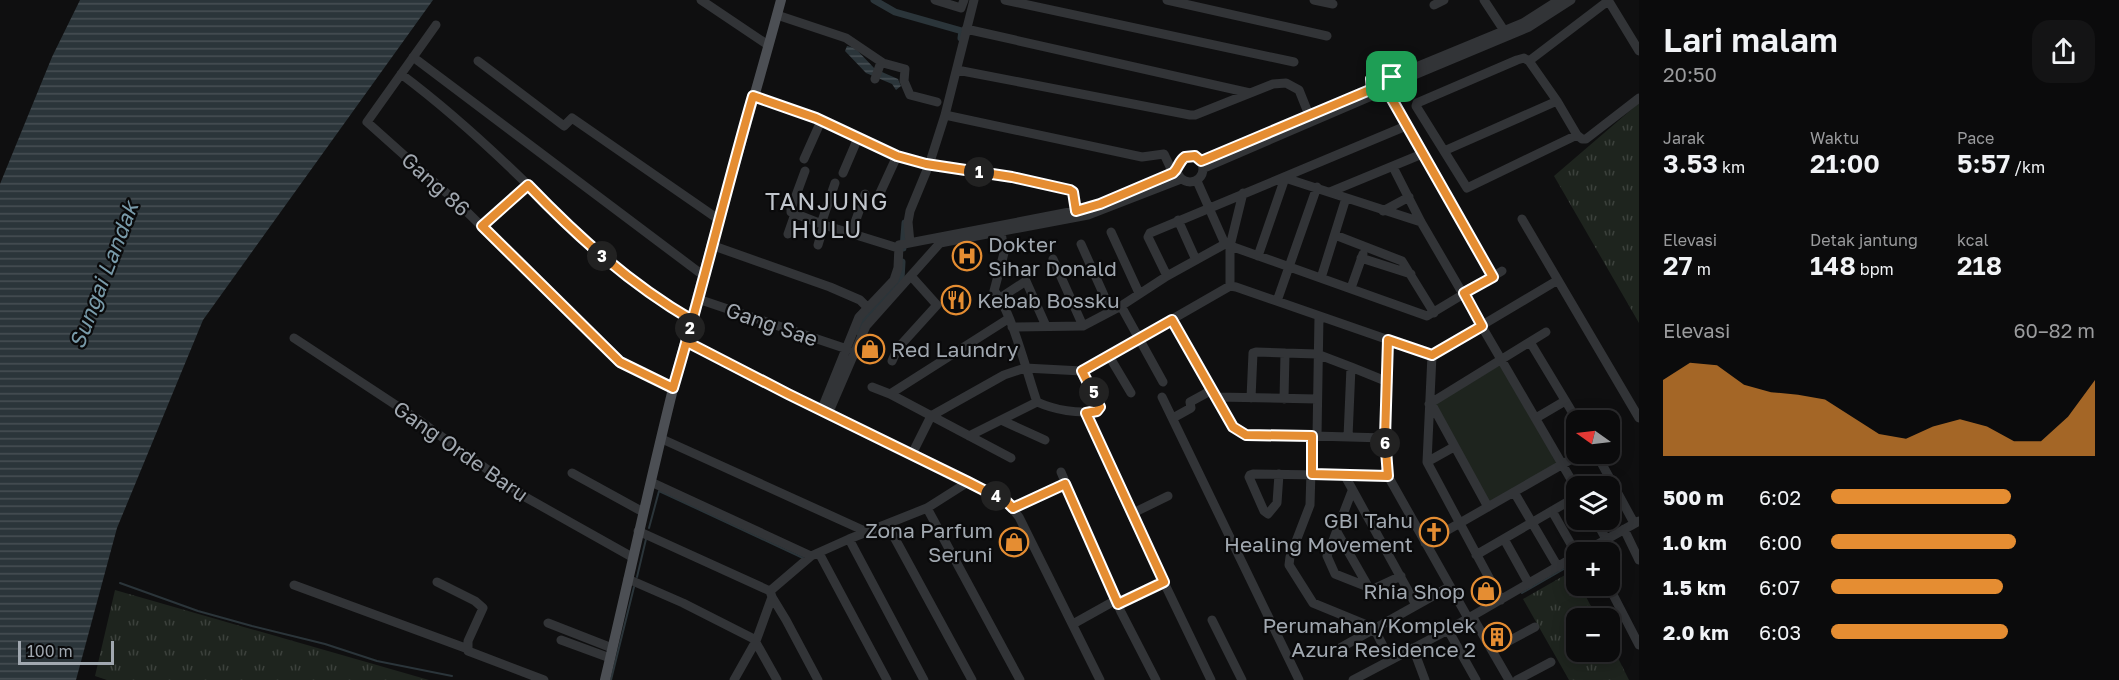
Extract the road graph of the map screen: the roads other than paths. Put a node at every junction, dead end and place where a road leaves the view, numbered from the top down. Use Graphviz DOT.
graph roads {
  1 [pos="701,0"];
  2 [pos="781,0"];
  3 [pos="935,0"];
  4 [pos="964,0"];
  5 [pos="974,0"];
  6 [pos="1005,0"];
  7 [pos="1167,0"];
  8 [pos="1314,0"];
  9 [pos="1444,0"];
  10 [pos="1484,0"];
  11 [pos="1559,0"];
  12 [pos="1571,0"];
  13 [pos="1608,0"];
  14 [pos="1333,4"];
  15 [pos="1434,5"];
  16 [pos="777,15"];
  17 [pos="436,26"];
  18 [pos="966,29"];
  19 [pos="1507,34"];
  20 [pos="1327,36"];
  21 [pos="768,45"];
  22 [pos="1639,51"];
  23 [pos="413,57"];
  24 [pos="478,61"];
  25 [pos="1529,61"];
  26 [pos="881,62"];
  27 [pos="1294,62"];
  28 [pos="957,70"];
  29 [pos="401,74"];
  30 [pos="875,79"];
  31 [pos="1394,80"];
  32 [pos="1374,92"];
  33 [pos="1250,93"];
  34 [pos="1389,94"];
  35 [pos="753,96"];
  36 [pos="1639,98"];
  37 [pos="1557,101"];
  38 [pos="937,102"];
  39 [pos="945,115"];
  40 [pos="1309,115"];
  41 [pos="821,121"];
  42 [pos="1406,126"];
  43 [pos="1577,135"];
  44 [pos="858,138"];
  45 [pos="1444,152"];
  46 [pos="1422,154"];
  47 [pos="897,156"];
  48 [pos="804,159"];
  49 [pos="925,164"];
  50 [pos="1202,164"];
  51 [pos="1393,167"];
  52 [pos="805,171"];
  53 [pos="843,173"];
  54 [pos="1177,174"];
  55 [pos="1285,177"];
  56 [pos="1197,181"];
  57 [pos="835,183"];
  58 [pos="528,185"];
  59 [pos="1317,187"];
  60 [pos="1330,192"];
  61 [pos="880,193"];
  62 [pos="865,194"];
  63 [pos="1244,194"];
  64 [pos="1409,197"];
  65 [pos="1346,198"];
  66 [pos="1209,208"];
  67 [pos="1383,210"];
  68 [pos="1076,211"];
  69 [pos="795,214"];
  70 [pos="718,219"];
  71 [pos="1522,219"];
  72 [pos="1178,220"];
  73 [pos="1421,222"];
  74 [pos="822,225"];
  75 [pos="482,226"];
  76 [pos="1001,231"];
  77 [pos="1111,232"];
  78 [pos="788,234"];
  79 [pos="851,234"];
  80 [pos="1335,235"];
  81 [pos="940,240"];
  82 [pos="1081,244"];
  83 [pos="711,245"];
  84 [pos="818,245"];
  85 [pos="904,245"];
  86 [pos="1227,245"];
  87 [pos="1365,247"];
  88 [pos="1258,256"];
  89 [pos="1361,258"];
  90 [pos="1053,259"];
  91 [pos="1196,260"];
  92 [pos="1289,267"];
  93 [pos="1502,271"];
  94 [pos="1411,274"];
  95 [pos="704,276"];
  96 [pos="911,276"];
  97 [pos="1167,276"];
  98 [pos="1493,277"];
  99 [pos="1321,278"];
  100 [pos="1558,280"];
  101 [pos="1230,286"];
  102 [pos="1351,288"];
  103 [pos="1139,293"];
  104 [pos="1464,293"];
  105 [pos="1000,298"];
  106 [pos="698,299"];
  107 [pos="1277,301"];
  108 [pos="1121,306"];
  109 [pos="867,307"];
  110 [pos="1111,311"];
  111 [pos="1434,313"];
  112 [pos="1319,316"];
  113 [pos="692,320"];
  114 [pos="1172,320"];
  115 [pos="1010,323"];
  116 [pos="1046,326"];
  117 [pos="1083,326"];
  118 [pos="1482,326"];
  119 [pos="1546,332"];
  120 [pos="294,338"];
  121 [pos="1138,338"];
  122 [pos="1388,340"];
  123 [pos="687,342"];
  124 [pos="1530,342"];
  125 [pos="847,350"];
  126 [pos="1285,353"];
  127 [pos="1317,354"];
  128 [pos="1432,355"];
  129 [pos="1109,356"];
  130 [pos="891,361"];
  131 [pos="1502,361"];
  132 [pos="1351,367"];
  133 [pos="1025,368"];
  134 [pos="1082,371"];
  135 [pos="1163,382"];
  136 [pos="1388,382"];
  137 [pos="670,387"];
  138 [pos="872,387"];
  139 [pos="1131,393"];
  140 [pos="890,394"];
  141 [pos="1214,394"];
  142 [pos="1162,396"];
  143 [pos="1251,398"];
  144 [pos="1284,399"];
  145 [pos="1317,399"];
  146 [pos="1565,401"];
  147 [pos="1037,402"];
  148 [pos="1430,404"];
  149 [pos="1571,410"];
  150 [pos="824,412"];
  151 [pos="1086,413"];
  152 [pos="931,416"];
  153 [pos="1173,418"];
  154 [pos="1536,418"];
  155 [pos="1639,418"];
  156 [pos="1003,421"];
  157 [pos="969,436"];
  158 [pos="1314,436"];
  159 [pos="1348,437"];
  160 [pos="1385,438"];
  161 [pos="662,439"];
  162 [pos="1045,440"];
  163 [pos="1455,448"];
  164 [pos="912,454"];
  165 [pos="1011,458"];
  166 [pos="1426,462"];
  167 [pos="1566,462"];
  168 [pos="1562,464"];
  169 [pos="1603,464"];
  170 [pos="1060,472"];
  171 [pos="572,474"];
  172 [pos="1279,474"];
  173 [pos="1312,474"];
  174 [pos="1345,476"];
  175 [pos="1388,476"];
  176 [pos="1569,476"];
  177 [pos="651,482"];
  178 [pos="968,482"];
  179 [pos="1065,484"];
  180 [pos="1352,491"];
  181 [pos="1514,492"];
  182 [pos="1168,496"];
  183 [pos="1566,503"];
  184 [pos="1488,507"];
  185 [pos="927,508"];
  186 [pos="1013,508"];
  187 [pos="1552,511"];
  188 [pos="643,512"];
  189 [pos="1131,514"];
  190 [pos="1532,522"];
  191 [pos="1637,522"];
  192 [pos="888,524"];
  193 [pos="1459,524"];
  194 [pos="1624,529"];
  195 [pos="1601,530"];
  196 [pos="638,531"];
  197 [pos="867,532"];
  198 [pos="1337,532"];
  199 [pos="849,539"];
  200 [pos="1504,539"];
  201 [pos="1606,539"];
  202 [pos="1569,542"];
  203 [pos="1602,542"];
  204 [pos="1425,543"];
  205 [pos="815,555"];
  206 [pos="1476,555"];
  207 [pos="632,557"];
  208 [pos="1639,560"];
  209 [pos="1566,561"];
  210 [pos="1558,567"];
  211 [pos="1401,576"];
  212 [pos="628,579"];
  213 [pos="437,582"];
  214 [pos="1164,582"];
  215 [pos="1529,584"];
  216 [pos="294,585"];
  217 [pos="1449,587"];
  218 [pos="1369,588"];
  219 [pos="771,594"];
  220 [pos="1614,596"];
  221 [pos="1501,600"];
  222 [pos="1117,602"];
  223 [pos="1416,605"];
  224 [pos="1470,617"];
  225 [pos="1212,620"];
  226 [pos="548,623"];
  227 [pos="1073,624"];
  228 [pos="1535,627"];
  229 [pos="1374,628"];
  230 [pos="1448,630"];
  231 [pos="561,640"];
  232 [pos="756,641"];
  233 [pos="1639,645"];
  234 [pos="1340,648"];
  235 [pos="1413,648"];
  236 [pos="468,649"];
  237 [pos="1492,650"];
  238 [pos="611,653"];
  239 [pos="1390,660"];
  240 [pos="1551,662"];
  241 [pos="544,680"];
  242 [pos="605,680"];
  243 [pos="734,680"];
  244 [pos="777,680"];
  245 [pos="818,680"];
  246 [pos="887,680"];
  247 [pos="924,680"];
  248 [pos="972,680"];
  249 [pos="1020,680"];
  250 [pos="1100,680"];
  251 [pos="1156,680"];
  252 [pos="1211,680"];
  253 [pos="1242,680"];
  254 [pos="1299,680"];
  255 [pos="1353,680"];
  256 [pos="1425,680"];
  257 [pos="1476,680"];
  258 [pos="1509,680"];
  259 [pos="1517,680"];
  1 -- 21 [label="street"];
  2 -- 16 [label="main road"];
  3 -- 4 [label="street"];
  5 -- 18 [label="street"];
  6 -- 27 [label="street"];
  7 -- 20 [label="street"];
  8 -- 14 [label="street"];
  9 -- 15 [label="street"];
  10 -- 19 [label="street"];
  11 -- 19 [label="street"];
  12 -- 19 [label="street"];
  13 -- 22 [label="street"];
  13 -- 25 [label="street"];
  16 -- 21 [label="main road"];
  16 -- 26 [label="street"];
  17 -- 23 [label="street"];
  18 -- 28 [label="street"];
  18 -- 33 [label="street"];
  19 -- 31 [label="street"];
  21 -- 35 [label="main road"];
  23 -- 29 [label="street"];
  23 -- 95 [label="street"];
  24 -- 70 [label="street"];
  25 -- 37 [label="street"];
  25 -- 45 [label="street"];
  26 -- 30 [label="street"];
  26 -- 38 [label="street"];
  28 -- 33 [label="street"];
  28 -- 39 [label="street"];
  29 -- 58 [label="street"];
  29 -- 75 [label="street, Gang 86"];
  31 -- 32 [label="street"];
  31 -- 34 [label="street"];
  32 -- 34 [label="street"];
  32 -- 40 [label="street"];
  32 -- 50 [label="street"];
  33 -- 40 [label="street"];
  34 -- 42 [label="street"];
  35 -- 41 [label="street"];
  35 -- 70 [label="main road"];
  36 -- 43 [label="street"];
  37 -- 43 [label="street"];
  37 -- 45 [label="street"];
  39 -- 49 [label="street"];
  39 -- 54 [label="street"];
  40 -- 50 [label="street"];
  41 -- 44 [label="street"];
  41 -- 48 [label="street"];
  42 -- 46 [label="street"];
  42 -- 55 [label="street"];
  43 -- 45 [label="street"];
  44 -- 47 [label="street"];
  44 -- 53 [label="street"];
  46 -- 51 [label="street"];
  46 -- 98 [label="street"];
  47 -- 49 [label="street"];
  47 -- 61 [label="street"];
  49 -- 68 [label="street"];
  49 -- 85 [label="street"];
  50 -- 54 [label="street"];
  50 -- 56 [label="street"];
  51 -- 60 [label="street"];
  51 -- 64 [label="street"];
  52 -- 69 [label="street"];
  54 -- 56 [label="street"];
  54 -- 68 [label="street"];
  54 -- 76 [label="street"];
  55 -- 59 [label="street"];
  55 -- 63 [label="street"];
  55 -- 88 [label="street"];
  56 -- 66 [label="street"];
  57 -- 74 [label="street"];
  58 -- 75 [label="street"];
  58 -- 113 [label="street"];
  59 -- 60 [label="street"];
  59 -- 92 [label="street"];
  60 -- 65 [label="street"];
  62 -- 79 [label="street"];
  63 -- 66 [label="street"];
  63 -- 86 [label="street"];
  64 -- 67 [label="street"];
  64 -- 73 [label="street"];
  65 -- 67 [label="street"];
  65 -- 80 [label="street"];
  66 -- 72 [label="street"];
  66 -- 86 [label="street"];
  67 -- 73 [label="street"];
  68 -- 81 [label="street"];
  69 -- 74 [label="street"];
  69 -- 78 [label="street"];
  70 -- 83 [label="main road"];
  71 -- 100 [label="street"];
  72 -- 91 [label="street"];
  72 -- 97 [label="street"];
  73 -- 104 [label="street"];
  74 -- 79 [label="street"];
  74 -- 84 [label="street"];
  75 -- 137 [label="street, Gang 86"];
  76 -- 81 [label="street"];
  76 -- 105 [label="street"];
  77 -- 103 [label="street"];
  79 -- 85 [label="street"];
  80 -- 87 [label="street"];
  80 -- 99 [label="street"];
  81 -- 85 [label="street"];
  81 -- 96 [label="street"];
  82 -- 110 [label="street"];
  83 -- 95 [label="main road"];
  83 -- 109 [label="street"];
  85 -- 109 [label="street"];
  86 -- 88 [label="street"];
  86 -- 91 [label="street"];
  86 -- 101 [label="street"];
  87 -- 89 [label="street"];
  87 -- 94 [label="street"];
  88 -- 92 [label="street"];
  89 -- 94 [label="street"];
  89 -- 102 [label="street"];
  90 -- 117 [label="street"];
  91 -- 97 [label="street"];
  92 -- 99 [label="street"];
  92 -- 107 [label="street"];
  93 -- 98 [label="street"];
  94 -- 111 [label="street"];
  95 -- 106 [label="main road"];
  96 -- 130 [label="street"];
  96 -- 150 [label="street"];
  97 -- 103 [label="street"];
  98 -- 104 [label="street"];
  99 -- 102 [label="street"];
  100 -- 118 [label="street"];
  100 -- 155 [label="street"];
  101 -- 107 [label="street"];
  101 -- 114 [label="street"];
  102 -- 111 [label="street"];
  103 -- 108 [label="street"];
  104 -- 111 [label="street"];
  104 -- 118 [label="street"];
  105 -- 115 [label="street"];
  105 -- 116 [label="street"];
  106 -- 113 [label="main road"];
  106 -- 125 [label="street, Gang Sae"];
  107 -- 112 [label="street"];
  108 -- 110 [label="street"];
  108 -- 121 [label="street"];
  109 -- 125 [label="street"];
  110 -- 117 [label="street"];
  112 -- 122 [label="street"];
  112 -- 127 [label="street"];
  113 -- 123 [label="main road"];
  114 -- 121 [label="street"];
  114 -- 141 [label="street"];
  115 -- 116 [label="street"];
  115 -- 133 [label="street"];
  115 -- 140 [label="street"];
  116 -- 117 [label="street"];
  118 -- 128 [label="street"];
  118 -- 131 [label="street"];
  119 -- 124 [label="street"];
  120 -- 207 [label="street, Gang Orde Baru"];
  121 -- 129 [label="street"];
  121 -- 135 [label="street"];
  122 -- 128 [label="street"];
  122 -- 136 [label="street"];
  123 -- 137 [label="main road"];
  123 -- 150 [label="street"];
  124 -- 131 [label="street"];
  124 -- 146 [label="street"];
  125 -- 150 [label="street"];
  126 -- 127 [label="street"];
  126 -- 143 [label="street"];
  126 -- 144 [label="street"];
  127 -- 132 [label="street"];
  127 -- 145 [label="street"];
  128 -- 148 [label="street"];
  129 -- 134 [label="street"];
  129 -- 139 [label="street"];
  131 -- 148 [label="street"];
  131 -- 154 [label="street"];
  132 -- 136 [label="street"];
  132 -- 159 [label="street"];
  133 -- 134 [label="street"];
  133 -- 147 [label="street"];
  133 -- 152 [label="street"];
  134 -- 151 [label="street"];
  136 -- 160 [label="street"];
  137 -- 161 [label="main road"];
  138 -- 140 [label="street"];
  140 -- 152 [label="street"];
  141 -- 143 [label="street"];
  141 -- 153 [label="street"];
  141 -- 158 [label="street"];
  142 -- 153 [label="street"];
  143 -- 144 [label="street"];
  144 -- 145 [label="street"];
  145 -- 158 [label="street"];
  146 -- 149 [label="street"];
  146 -- 154 [label="street"];
  147 -- 151 [label="street"];
  147 -- 156 [label="street"];
  148 -- 163 [label="street"];
  148 -- 166 [label="street"];
  150 -- 164 [label="street"];
  151 -- 189 [label="street"];
  152 -- 157 [label="street"];
  152 -- 164 [label="street"];
  153 -- 254 [label="street"];
  154 -- 168 [label="street"];
  156 -- 157 [label="street"];
  156 -- 162 [label="street"];
  157 -- 165 [label="street"];
  158 -- 159 [label="street"];
  158 -- 173 [label="street"];
  159 -- 160 [label="street"];
  160 -- 175 [label="street"];
  161 -- 177 [label="main road"];
  161 -- 197 [label="street"];
  163 -- 166 [label="street"];
  163 -- 184 [label="street"];
  164 -- 178 [label="street"];
  166 -- 193 [label="street"];
  167 -- 168 [label="street"];
  168 -- 176 [label="street"];
  168 -- 181 [label="street"];
  169 -- 191 [label="street"];
  170 -- 179 [label="street"];
  171 -- 188 [label="street"];
  172 -- 172 [label="street"];
  172 -- 173 [label="street"];
  173 -- 174 [label="street"];
  173 -- 229 [label="street"];
  174 -- 175 [label="street"];
  174 -- 180 [label="street"];
  175 -- 204 [label="street"];
  177 -- 188 [label="main road"];
  177 -- 205 [label="street"];
  178 -- 185 [label="street"];
  178 -- 186 [label="street"];
  179 -- 186 [label="street"];
  179 -- 222 [label="street"];
  180 -- 198 [label="street"];
  180 -- 211 [label="street"];
  181 -- 184 [label="street"];
  181 -- 190 [label="street"];
  182 -- 189 [label="street"];
  183 -- 187 [label="street"];
  184 -- 193 [label="street"];
  185 -- 192 [label="street"];
  185 -- 249 [label="street"];
  186 -- 227 [label="street"];
  187 -- 190 [label="street"];
  187 -- 202 [label="street"];
  188 -- 196 [label="main road"];
  189 -- 214 [label="street"];
  190 -- 200 [label="street"];
  190 -- 210 [label="street"];
  191 -- 194 [label="street"];
  192 -- 197 [label="street"];
  192 -- 248 [label="street"];
  193 -- 204 [label="street"];
  193 -- 206 [label="street"];
  194 -- 201 [label="street"];
  194 -- 208 [label="street"];
  195 -- 201 [label="street"];
  196 -- 207 [label="main road"];
  196 -- 219 [label="street"];
  197 -- 199 [label="street"];
  198 -- 218 [label="street"];
  198 -- 218 [label="street"];
  199 -- 205 [label="street"];
  199 -- 247 [label="street"];
  200 -- 206 [label="street"];
  200 -- 215 [label="street"];
  201 -- 203 [label="street"];
  204 -- 217 [label="street"];
  205 -- 219 [label="street"];
  205 -- 246 [label="street"];
  206 -- 221 [label="street"];
  207 -- 212 [label="main road"];
  209 -- 210 [label="street"];
  210 -- 215 [label="street"];
  211 -- 218 [label="street"];
  211 -- 223 [label="street"];
  212 -- 232 [label="street"];
  212 -- 238 [label="main road"];
  213 -- 236 [label="street"];
  214 -- 222 [label="street"];
  214 -- 252 [label="street"];
  215 -- 221 [label="street"];
  216 -- 236 [label="street"];
  217 -- 223 [label="street"];
  217 -- 224 [label="street"];
  219 -- 232 [label="street"];
  219 -- 245 [label="street"];
  220 -- 233 [label="street"];
  221 -- 224 [label="street"];
  222 -- 227 [label="street"];
  222 -- 251 [label="street"];
  223 -- 229 [label="street"];
  224 -- 230 [label="street"];
  224 -- 237 [label="street"];
  225 -- 253 [label="street"];
  226 -- 238 [label="street"];
  227 -- 250 [label="street"];
  228 -- 237 [label="street"];
  229 -- 234 [label="street"];
  229 -- 239 [label="street"];
  230 -- 235 [label="street"];
  230 -- 257 [label="street"];
  231 -- 238 [label="street"];
  232 -- 243 [label="street"];
  232 -- 244 [label="street"];
  235 -- 239 [label="street"];
  235 -- 256 [label="street"];
  236 -- 241 [label="street"];
  237 -- 258 [label="street"];
  238 -- 242 [label="main road"];
  239 -- 255 [label="street"];
  240 -- 259 [label="street"];
}
